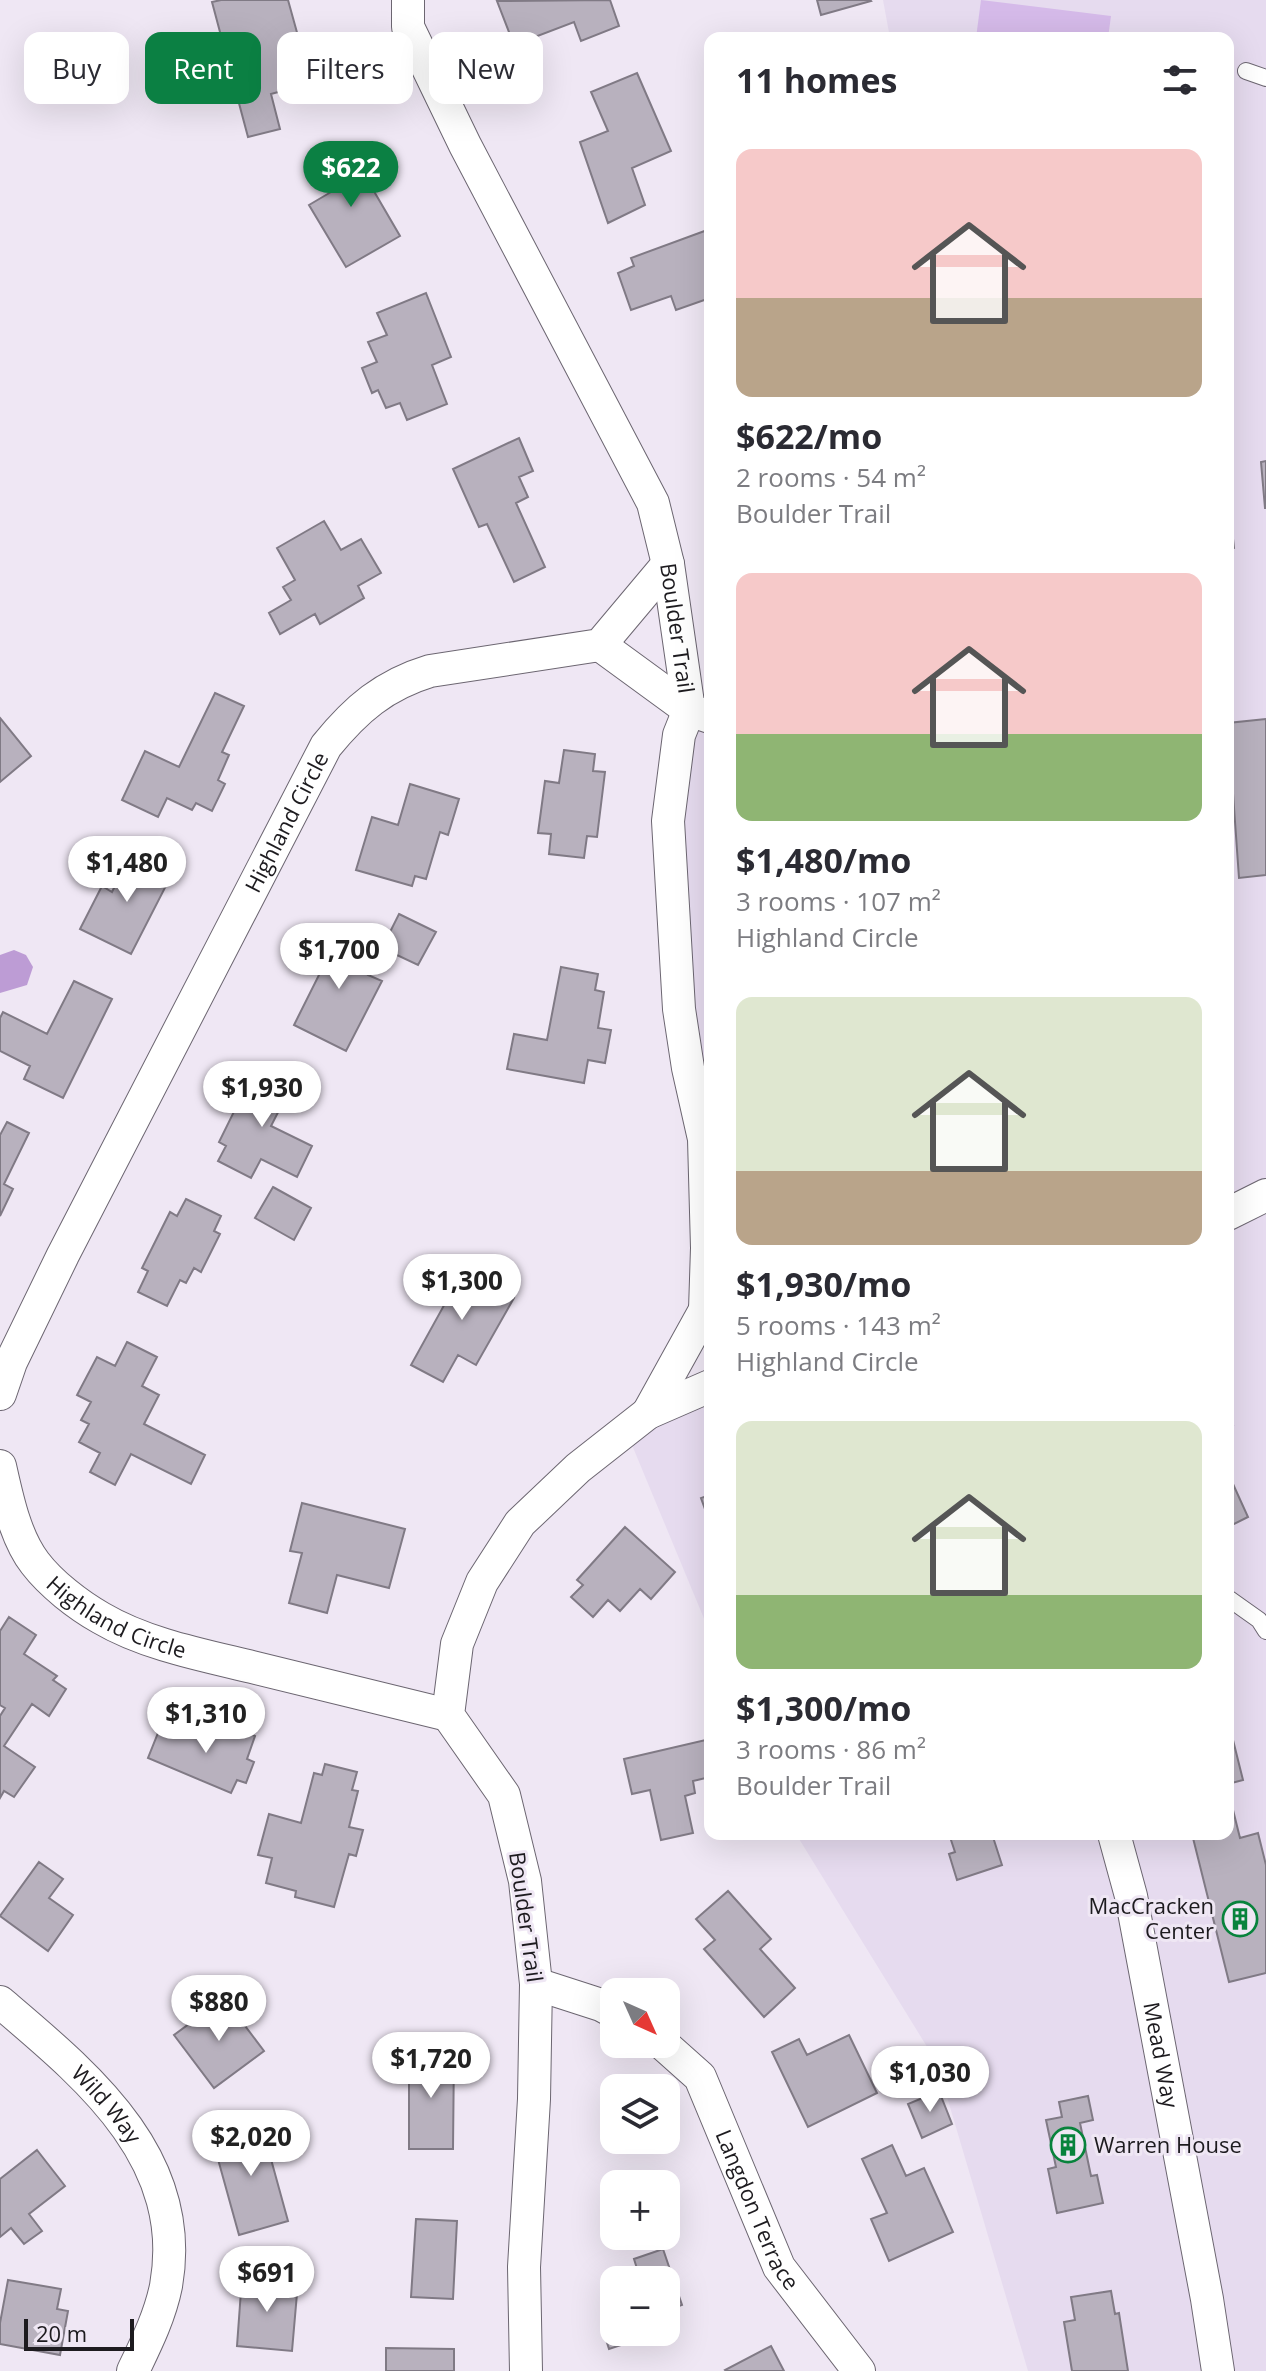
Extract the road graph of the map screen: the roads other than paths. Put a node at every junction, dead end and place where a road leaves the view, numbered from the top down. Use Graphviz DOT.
graph roads {
  1 [pos="408,0"];
  2 [pos="1246,71"];
  3 [pos="1266,78"];
  4 [pos="668,564"];
  5 [pos="600,645"];
  6 [pos="699,713"];
  7 [pos="704,1139"];
  8 [pos="1266,1195"];
  9 [pos="1234,1211"];
  10 [pos="704,1323"];
  11 [pos="704,1389"];
  12 [pos="0,1394"];
  13 [pos="648,1413"];
  14 [pos="0,1466"];
  15 [pos="1234,1602"];
  16 [pos="1266,1631"];
  17 [pos="448,1715"];
  18 [pos="1116,1840"];
  19 [pos="536,1984"];
  20 [pos="0,2002"];
  21 [pos="600,2005"];
  22 [pos="679,2058"];
  23 [pos="133,2371"];
  24 [pos="526,2371"];
  25 [pos="859,2371"];
  26 [pos="1218,2371"];
  1 -- 4 [label="street, Boulder Trail"];
  2 -- 3 [label="lane"];
  4 -- 5 [label="street"];
  4 -- 6 [label="street, Boulder Trail"];
  5 -- 6 [label="street"];
  5 -- 12 [label="street, Highland Circle"];
  6 -- 7 [label="street, Boulder Trail"];
  8 -- 9 [label="street"];
  10 -- 13 [label="street, Boulder Trail"];
  11 -- 13 [label="street, Boulder Trail"];
  13 -- 17 [label="street, Boulder Trail"];
  14 -- 17 [label="street, Highland Circle"];
  15 -- 16 [label="lane"];
  17 -- 19 [label="street, Boulder Trail"];
  18 -- 26 [label="street, Mead Way"];
  19 -- 21 [label="street"];
  19 -- 24 [label="street, Boulder Trail"];
  20 -- 23 [label="street, Wild Way"];
  22 -- 25 [label="street, Langdon Terrace"];
}
